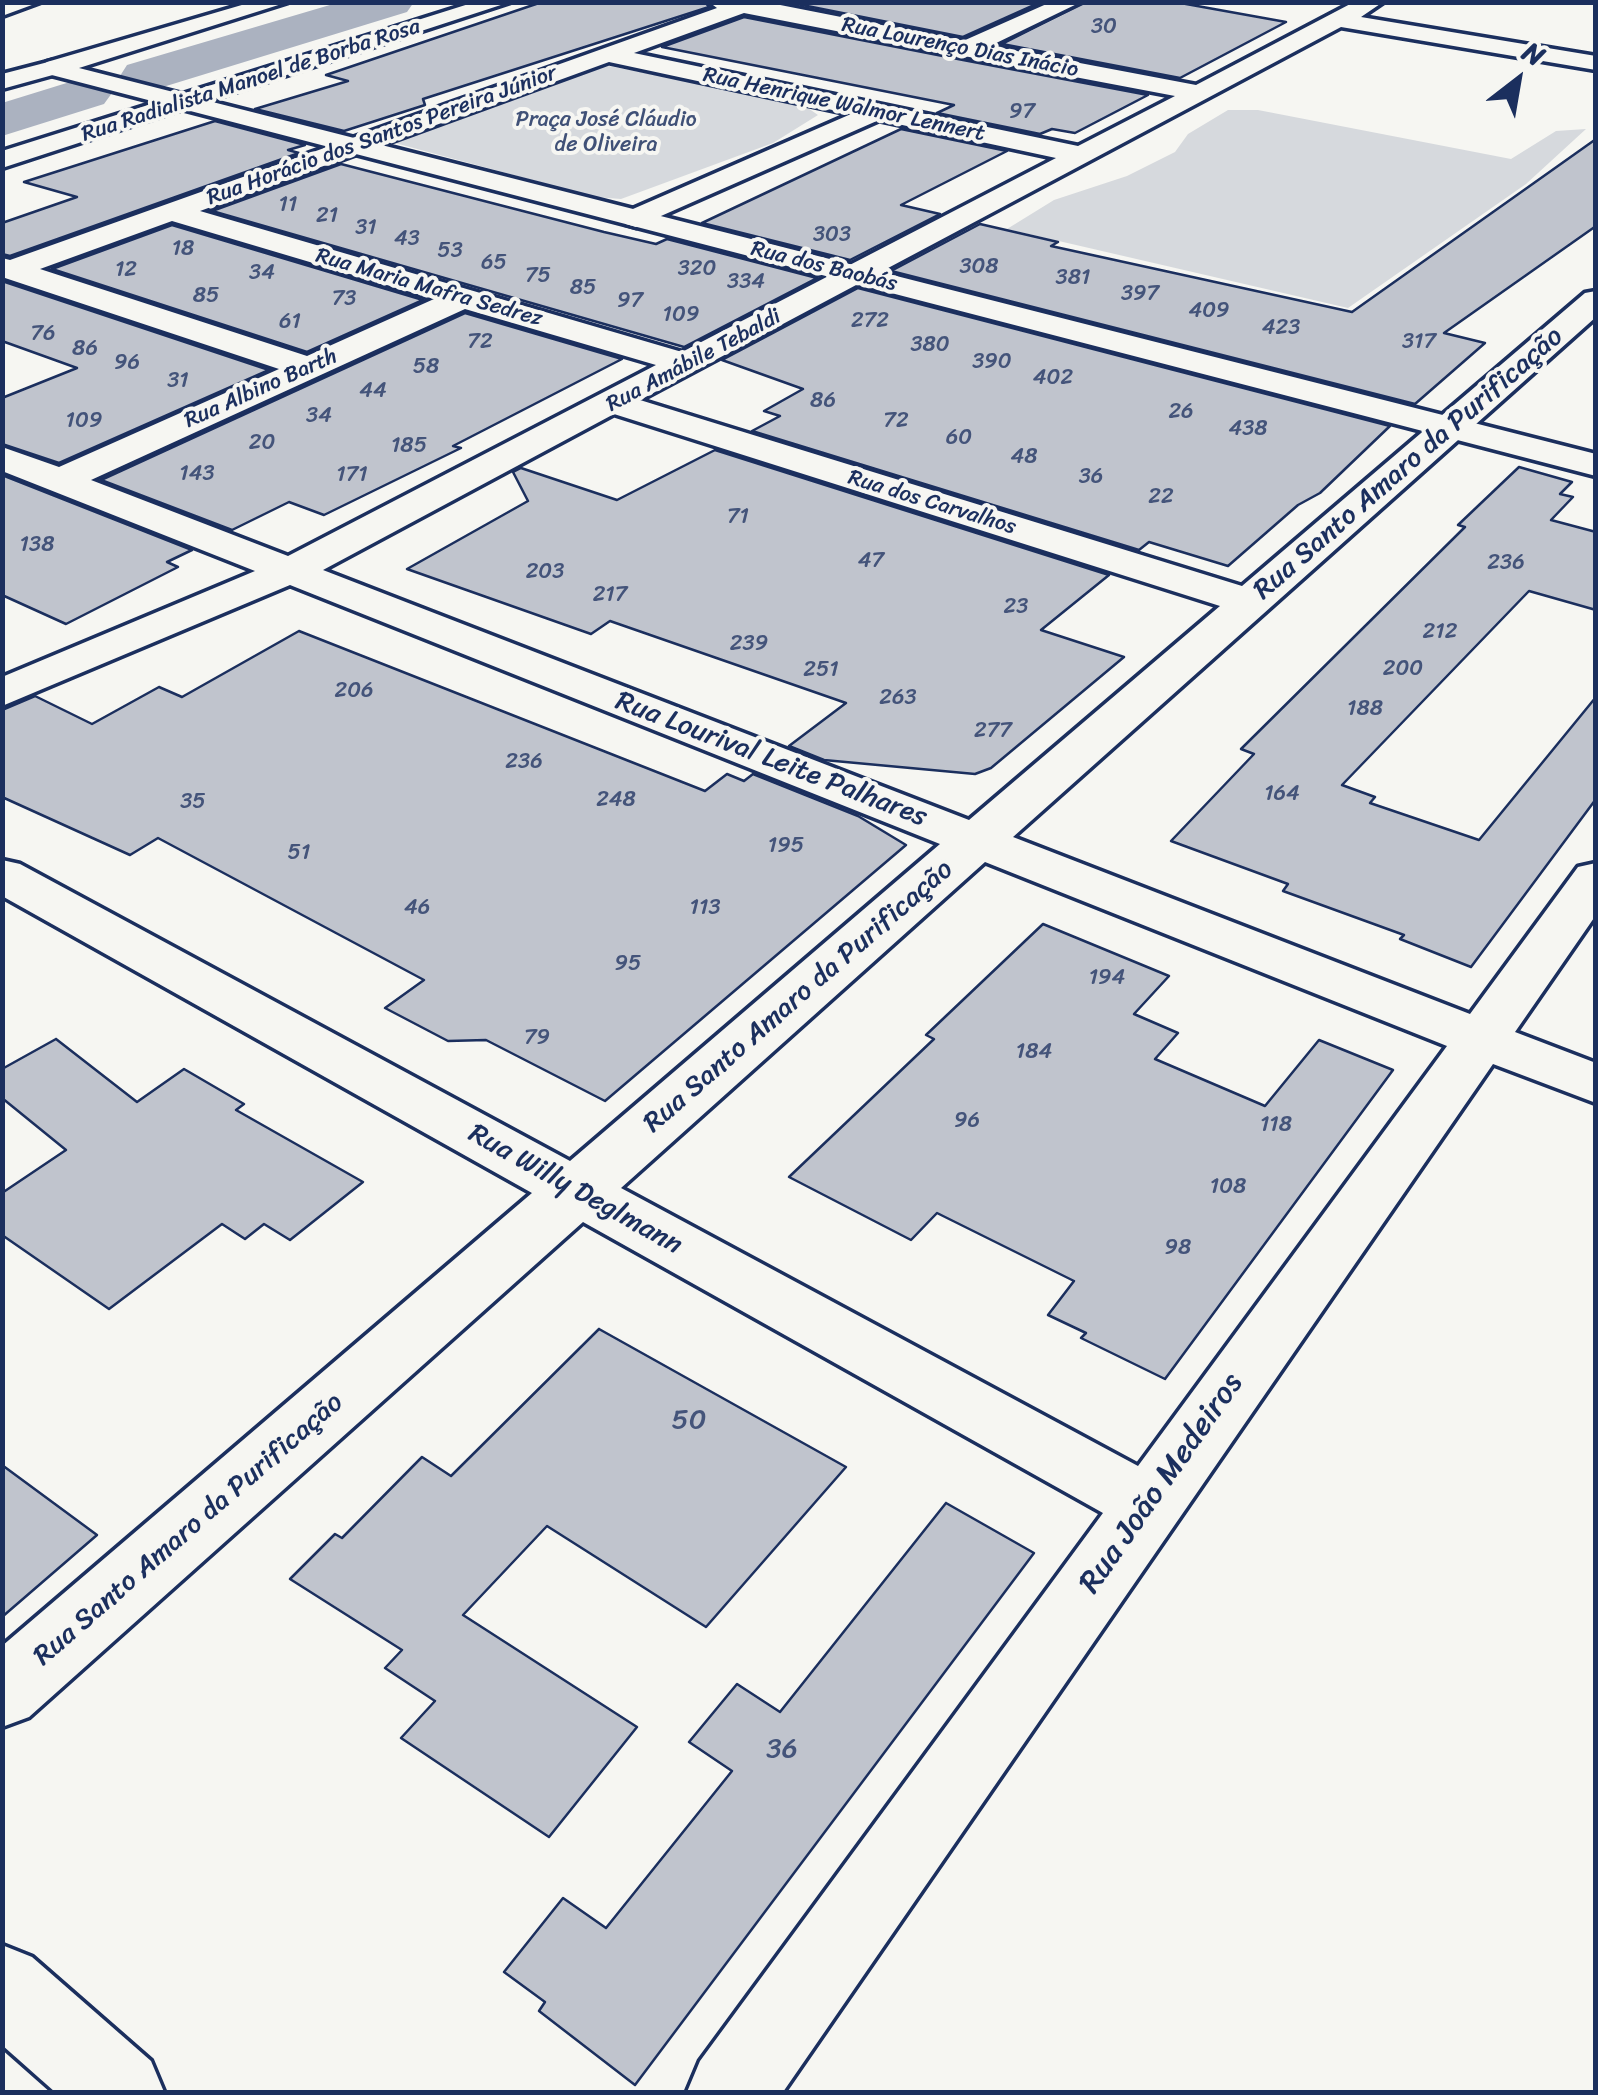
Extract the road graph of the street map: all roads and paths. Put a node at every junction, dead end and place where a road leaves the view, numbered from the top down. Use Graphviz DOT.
graph roads {
  1 [pos="29,2"];
  2 [pos="277,2"];
  3 [pos="499,2"];
  4 [pos="1070,2"];
  5 [pos="1372,2"];
  6 [pos="738,4"];
  7 [pos="2,10"];
  8 [pos="1339,20"];
  9 [pos="964,49"];
  10 [pos="608,55"];
  11 [pos="2,56"];
  12 [pos="1596,63"];
  13 [pos="52,68"];
  14 [pos="2,82"];
  15 [pos="1199,93"];
  16 [pos="184,102"];
  17 [pos="876,112"];
  18 [pos="355,146"];
  19 [pos="1081,156"];
  20 [pos="2,160"];
  21 [pos="171,212"];
  22 [pos="636,218"];
  23 [pos="6,268"];
  24 [pos="856,275"];
  25 [pos="463,298"];
  26 [pos="1596,300"];
  27 [pos="687,364"];
  28 [pos="309,368"];
  29 [pos="613,403"];
  30 [pos="1450,428"];
  31 [pos="2,458"];
  32 [pos="1596,465"];
  33 [pos="60,480"];
  34 [pos="290,571"];
  35 [pos="1250,602"];
  36 [pos="2,693"];
  37 [pos="978,841"];
  38 [pos="2,875"];
  39 [pos="1596,878"];
  40 [pos="1479,1038"];
  41 [pos="1596,1084"];
  42 [pos="576,1191"];
  43 [pos="1147,1504"];
  44 [pos="2,1693"];
  45 [pos="2,1986"];
  46 [pos="120,2092"];
  47 [pos="730,2092"];
  1 -- 7 [label="street"];
  2 -- 13 [label="street"];
  3 -- 16 [label="street, Rua Radialista Manoel de Borba Rosa"];
  4 -- 9 [label="street"];
  5 -- 8 [label="street, Rua Amábile Tebaldi"];
  6 -- 9 [label="street, Rua Lourenço Dias Inácio"];
  6 -- 10 [label="street, Rua Horácio dos Santos Pereira Júnior"];
  8 -- 12 [label="street"];
  8 -- 15 [label="street, Rua Amábile Tebaldi"];
  9 -- 15 [label="street, Rua Lourenço Dias Inácio"];
  10 -- 17 [label="street, Rua Henrique Walmor Lennert"];
  10 -- 18 [label="street, Rua Horácio dos Santos Pereira Júnior"];
  11 -- 13 [label="street, Rua dos Baobás"];
  13 -- 14 [label="street"];
  13 -- 16 [label="street, Rua dos Baobás"];
  15 -- 19 [label="street, Rua Amábile Tebaldi"];
  16 -- 18 [label="street, Rua dos Baobás"];
  16 -- 20 [label="street, Rua Radialista Manoel de Borba Rosa"];
  17 -- 19 [label="street, Rua Henrique Walmor Lennert"];
  17 -- 22 [label="street"];
  18 -- 21 [label="street, Rua Horácio dos Santos Pereira Júnior"];
  18 -- 22 [label="street, Rua dos Baobás"];
  19 -- 24 [label="street, Rua Amábile Tebaldi"];
  21 -- 23 [label="street, Rua Horácio dos Santos Pereira Júnior"];
  21 -- 25 [label="street, Rua Maria Mafra Sedrez"];
  22 -- 24 [label="street, Rua dos Baobás"];
  23 -- 28 [label="street"];
  24 -- 27 [label="street, Rua Amábile Tebaldi"];
  24 -- 30 [label="street, Rua dos Baobás"];
  25 -- 27 [label="street, Rua Maria Mafra Sedrez"];
  25 -- 28 [label="street, Rua Albino Barth"];
  26 -- 30 [label="street, Rua Santo Amaro da Purificação"];
  27 -- 29 [label="street, Rua Amábile Tebaldi"];
  28 -- 33 [label="street, Rua Albino Barth"];
  29 -- 34 [label="street, Rua Amábile Tebaldi"];
  29 -- 35 [label="street, Rua dos Carvalhos"];
  30 -- 32 [label="street, Rua dos Baobás"];
  30 -- 35 [label="street, Rua Santo Amaro da Purificação"];
  31 -- 33 [label="street, Rua Lourival Leite Palhares"];
  33 -- 34 [label="street, Rua Lourival Leite Palhares"];
  34 -- 36 [label="street, Rua Amábile Tebaldi"];
  34 -- 37 [label="street, Rua Lourival Leite Palhares"];
  35 -- 37 [label="street, Rua Santo Amaro da Purificação"];
  37 -- 40 [label="street, Rua Lourival Leite Palhares"];
  37 -- 42 [label="street, Rua Santo Amaro da Purificação"];
  38 -- 42 [label="street, Rua Willy Deglmann"];
  39 -- 40 [label="street, Rua João Medeiros"];
  40 -- 41 [label="street, Rua Lourival Leite Palhares"];
  40 -- 43 [label="street, Rua João Medeiros"];
  42 -- 43 [label="street, Rua Willy Deglmann"];
  42 -- 44 [label="street, Rua Santo Amaro da Purificação"];
  43 -- 47 [label="street, Rua João Medeiros"];
  45 -- 46 [label="street"];
}
